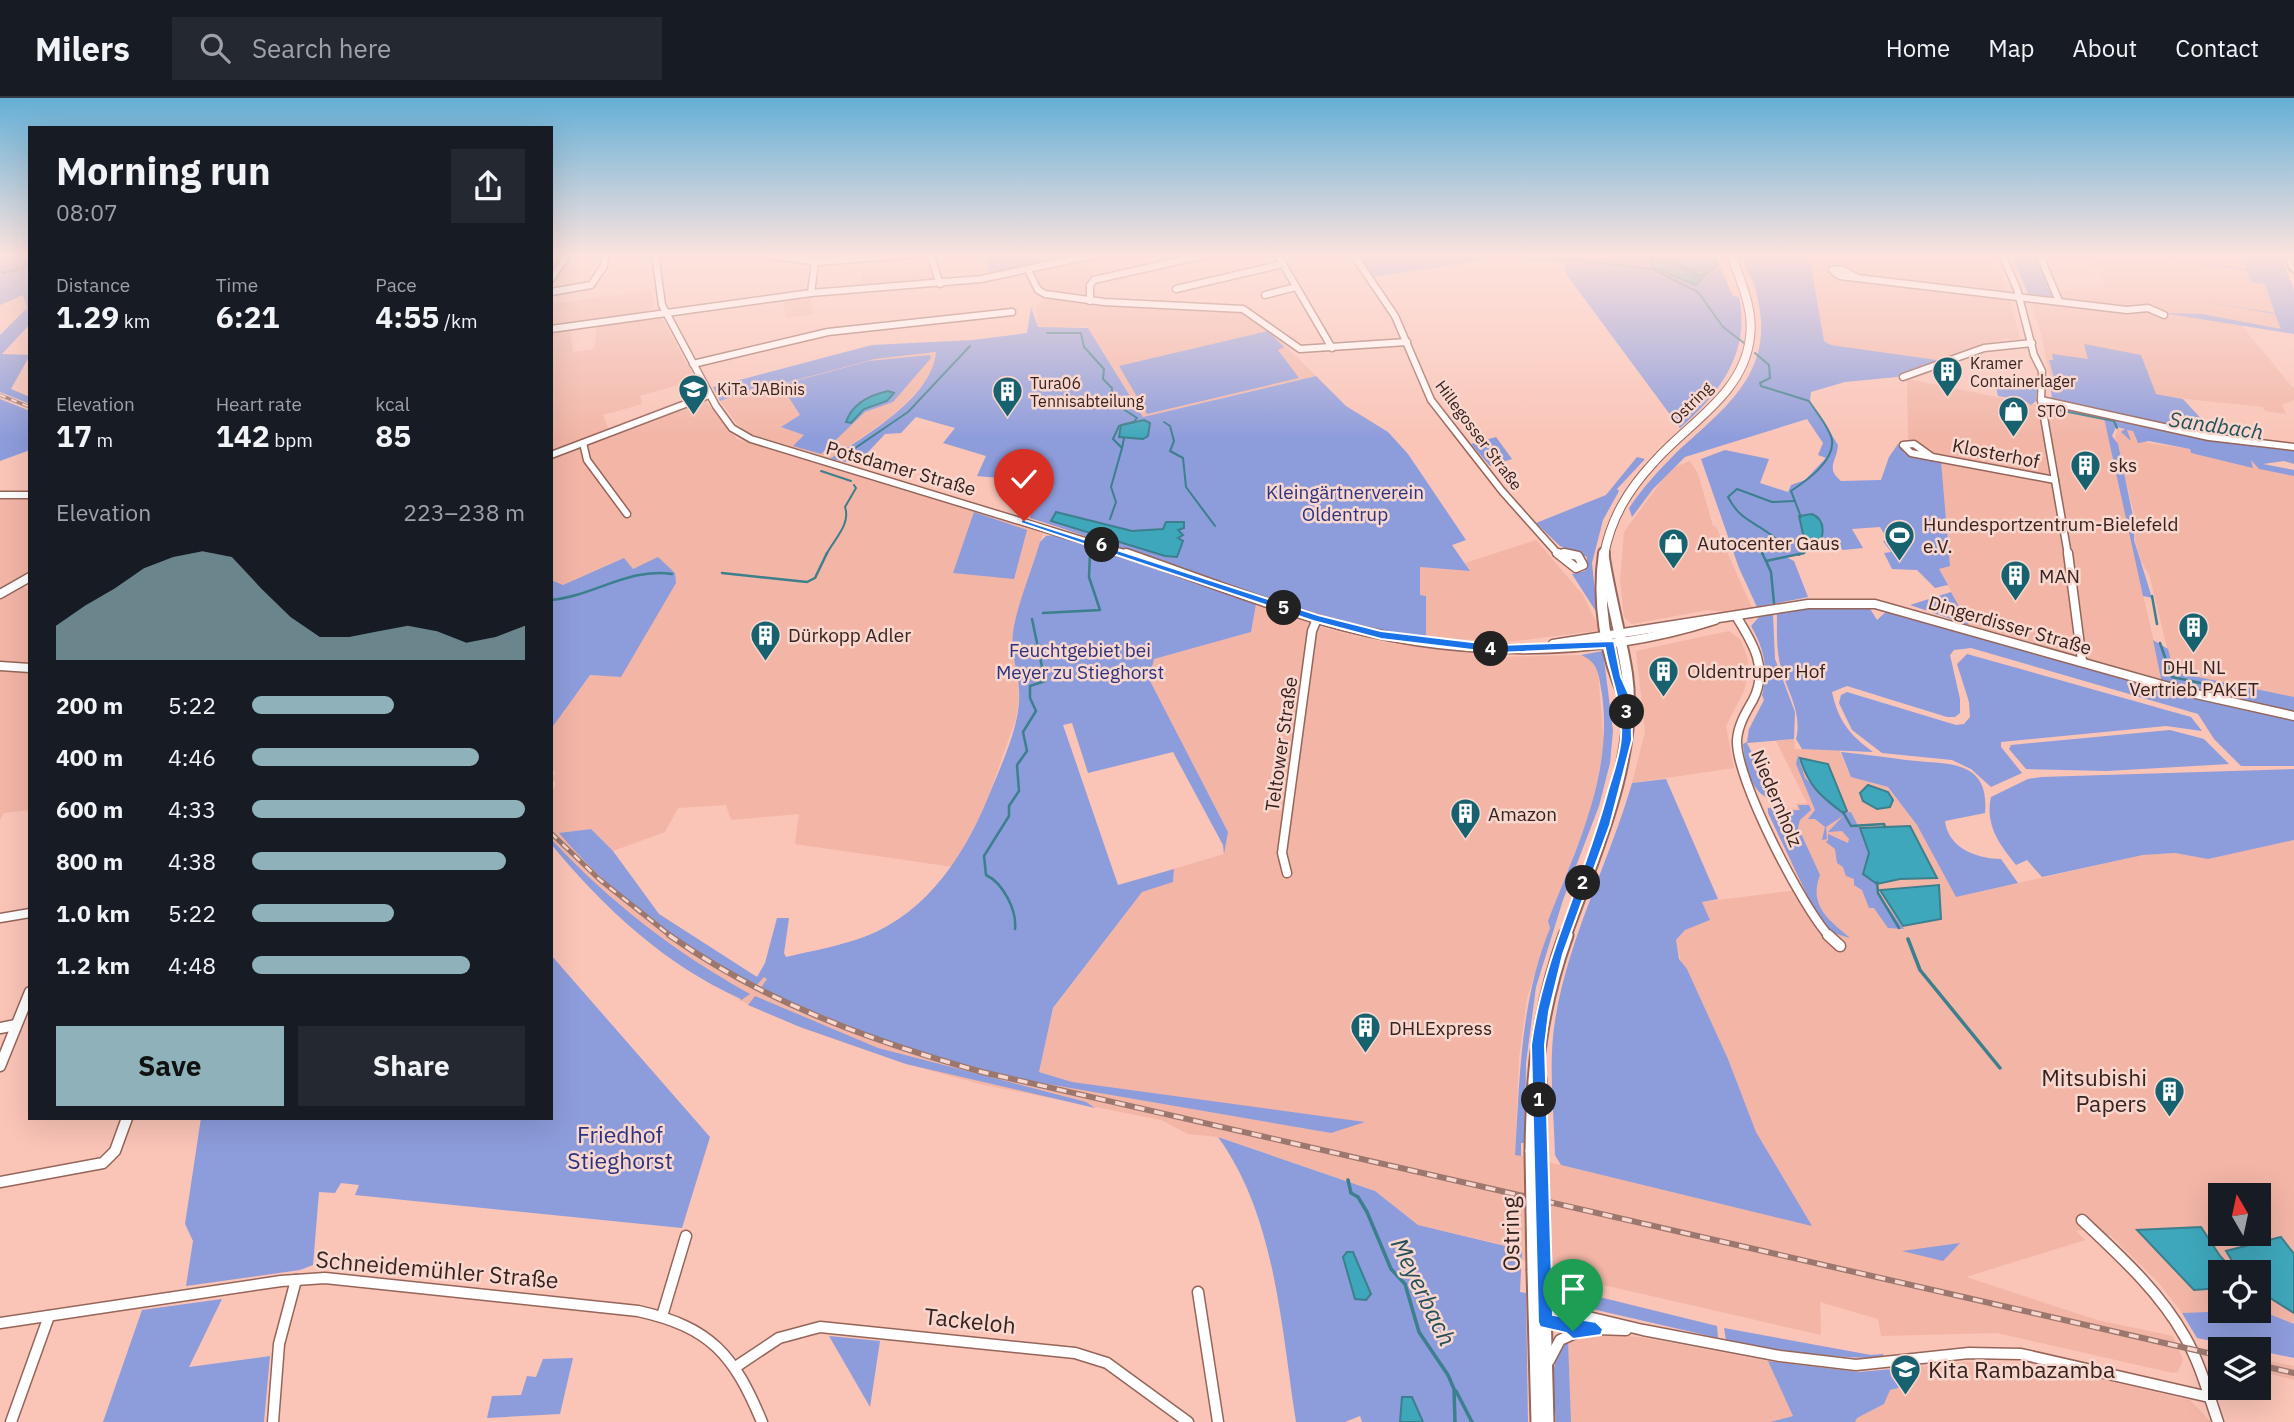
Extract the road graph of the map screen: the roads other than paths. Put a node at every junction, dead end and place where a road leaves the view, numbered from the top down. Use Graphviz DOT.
graph roads {
  1 [pos="647,316"];
  2 [pos="668,316"];
  3 [pos="978,316"];
  4 [pos="1258,316"];
  5 [pos="1313,316"];
  6 [pos="1395,316"];
  7 [pos="1750,316"];
  8 [pos="2025,316"];
  9 [pos="553,329"];
  10 [pos="1407,342"];
  11 [pos="2032,343"];
  12 [pos="1332,348"];
  13 [pos="694,364"];
  14 [pos="1903,377"];
  15 [pos="709,395"];
  16 [pos="2041,400"];
  17 [pos="583,443"];
  18 [pos="2294,447"];
  19 [pos="553,454"];
  20 [pos="1932,457"];
  21 [pos="2055,480"];
  22 [pos="0,495"];
  23 [pos="28,495"];
  24 [pos="627,514"];
  25 [pos="1556,552"];
  26 [pos="28,578"];
  27 [pos="0,594"];
  28 [pos="1736,616"];
  29 [pos="1317,619"];
  30 [pos="1614,639"];
  31 [pos="2082,662"];
  32 [pos="0,666"];
  33 [pos="28,668"];
  34 [pos="2294,716"];
  35 [pos="1287,873"];
  36 [pos="28,914"];
  37 [pos="0,918"];
  38 [pos="1840,946"];
  39 [pos="28,997"];
  40 [pos="16,1025"];
  41 [pos="0,1028"];
  42 [pos="0,1066"];
  43 [pos="126,1120"];
  44 [pos="0,1182"];
  45 [pos="2081,1220"];
  46 [pos="686,1236"];
  47 [pos="296,1280"];
  48 [pos="1198,1292"];
  49 [pos="1539,1313"];
  50 [pos="49,1315"];
  51 [pos="662,1316"];
  52 [pos="0,1323"];
  53 [pos="1596,1329"];
  54 [pos="1643,1330"];
  55 [pos="737,1366"];
  56 [pos="1545,1368"];
  57 [pos="2208,1394"];
  58 [pos="2208,1397"];
  59 [pos="2210,1400"];
  60 [pos="11,1422"];
  61 [pos="273,1422"];
  62 [pos="762,1422"];
  63 [pos="1188,1422"];
  64 [pos="1218,1422"];
  65 [pos="1538,1422"];
  66 [pos="1547,1422"];
  67 [pos="2218,1422"];
  1 -- 9 [label="street"];
  2 -- 13 [label="street, Potsdamer Straße"];
  3 -- 13 [label="street"];
  4 -- 12 [label="street"];
  5 -- 12 [label="street"];
  6 -- 10 [label="street, Hillegosser Straße"];
  7 -- 30 [label="main road, Ostring"];
  8 -- 11 [label="street"];
  10 -- 12 [label="street"];
  10 -- 25 [label="street, Hillegosser Straße"];
  11 -- 14 [label="street"];
  11 -- 16 [label="street"];
  13 -- 15 [label="street, Potsdamer Straße"];
  15 -- 17 [label="street"];
  15 -- 29 [label="street, Potsdamer Straße"];
  16 -- 18 [label="street"];
  16 -- 21 [label="street"];
  17 -- 19 [label="street"];
  17 -- 24 [label="street"];
  20 -- 21 [label="street, Klosterhof"];
  21 -- 31 [label="street"];
  22 -- 23 [label="street"];
  26 -- 27 [label="street"];
  28 -- 30 [label="street, Dingerdisser Straße"];
  28 -- 31 [label="street, Dingerdisser Straße"];
  28 -- 38 [label="street, Niedernholz"];
  29 -- 30 [label="street, Potsdamer Straße"];
  29 -- 35 [label="street, Teltower Straße"];
  30 -- 49 [label="main road, Ostring, bridge"];
  31 -- 34 [label="street, Dingerdisser Straße"];
  32 -- 33 [label="street"];
  36 -- 37 [label="street"];
  39 -- 40 [label="street"];
  40 -- 41 [label="street"];
  40 -- 42 [label="street"];
  43 -- 44 [label="street"];
  45 -- 57 [label="street"];
  46 -- 51 [label="street"];
  47 -- 50 [label="street, Schneidemühler Straße"];
  47 -- 51 [label="street, Schneidemühler Straße"];
  47 -- 61 [label="street"];
  48 -- 64 [label="street"];
  49 -- 53 [label="street"];
  49 -- 54 [label="street"];
  49 -- 56 [label="main road, Ostring"];
  49 -- 65 [label="main road, Ostring"];
  50 -- 52 [label="street, Schneidemühler Straße"];
  50 -- 60 [label="street"];
  51 -- 55 [label="street, Schneidemühler Straße"];
  53 -- 54 [label="street"];
  53 -- 56 [label="street"];
  54 -- 58 [label="street"];
  55 -- 62 [label="street, Schneidemühler Straße"];
  55 -- 63 [label="street, Tackeloh"];
  56 -- 66 [label="main road, Ostring"];
  59 -- 67 [label="street"];
}
